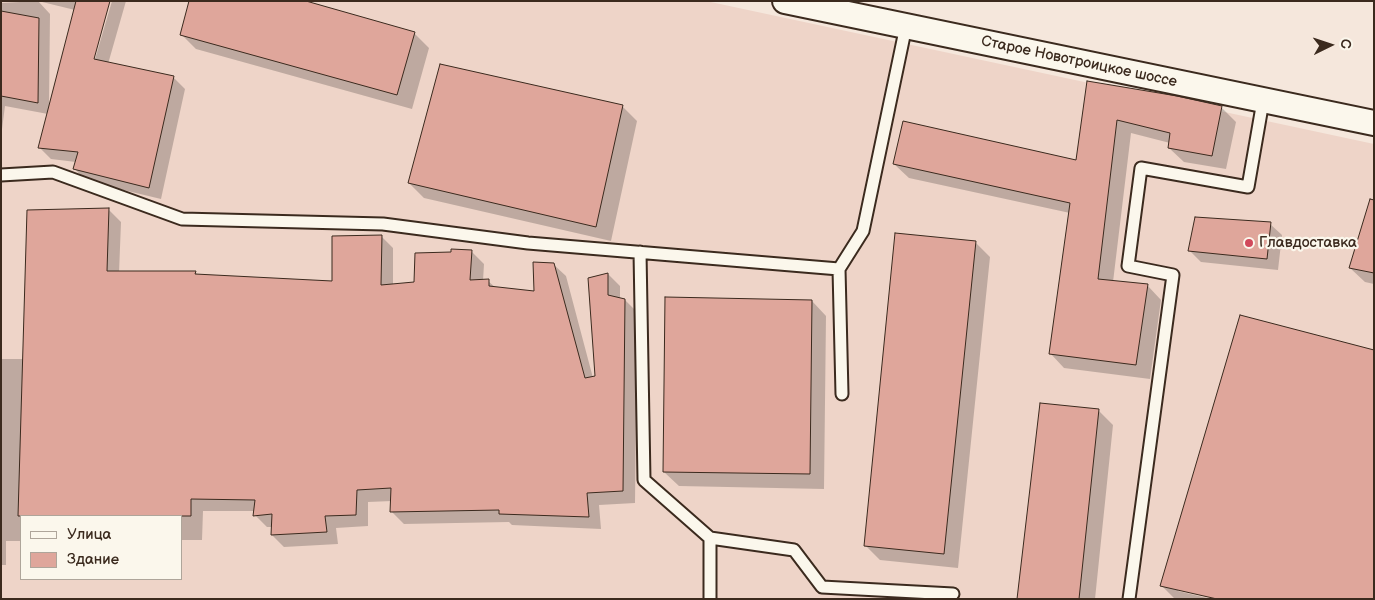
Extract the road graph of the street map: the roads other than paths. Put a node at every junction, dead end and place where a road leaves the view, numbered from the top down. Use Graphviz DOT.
graph roads {
  1 [pos="785,1"];
  2 [pos="906,26"];
  3 [pos="1263,101"];
  4 [pos="1374,123"];
  5 [pos="1,175"];
  6 [pos="640,252"];
  7 [pos="839,269"];
  8 [pos="842,394"];
  9 [pos="710,538"];
  10 [pos="953,594"];
  11 [pos="710,599"];
  12 [pos="1129,599"];
  1 -- 2 [label="street, Старое Новотроицкое шоссе"];
  2 -- 3 [label="street, Старое Новотроицкое шоссе"];
  2 -- 7 [label="lane"];
  3 -- 4 [label="street, Старое Новотроицкое шоссе"];
  3 -- 12 [label="lane"];
  5 -- 6 [label="lane"];
  6 -- 7 [label="lane"];
  6 -- 9 [label="lane"];
  7 -- 8 [label="lane"];
  9 -- 10 [label="lane"];
  9 -- 11 [label="lane"];
}
